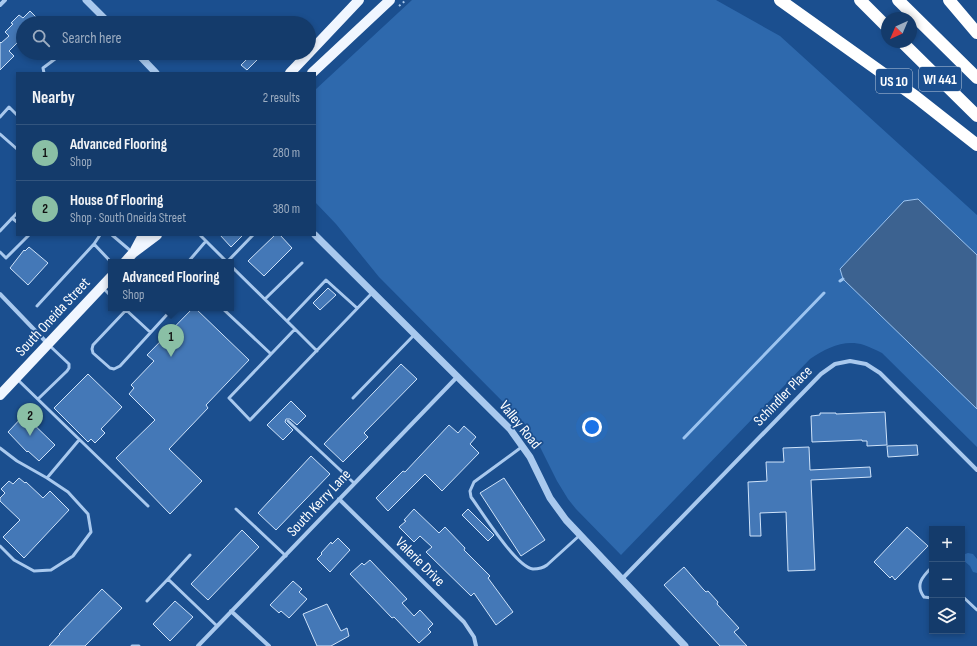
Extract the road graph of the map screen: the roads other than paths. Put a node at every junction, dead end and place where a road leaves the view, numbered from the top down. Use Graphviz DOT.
graph roads {
  1 [pos="5,0"];
  2 [pos="86,0"];
  3 [pos="359,0"];
  4 [pos="390,0"];
  5 [pos="780,0"];
  6 [pos="860,0"];
  7 [pos="898,0"];
  8 [pos="949,0"];
  9 [pos="0,5"];
  10 [pos="101,16"];
  11 [pos="881,21"];
  12 [pos="977,33"];
  13 [pos="316,45"];
  14 [pos="908,48"];
  15 [pos="54,60"];
  16 [pos="143,60"];
  17 [pos="302,60"];
  18 [pos="152,71"];
  19 [pos="44,72"];
  20 [pos="291,72"];
  21 [pos="313,72"];
  22 [pos="977,78"];
  23 [pos="16,114"];
  24 [pos="977,116"];
  25 [pos="0,117"];
  26 [pos="0,134"];
  27 [pos="977,145"];
  28 [pos="16,148"];
  29 [pos="16,214"];
  30 [pos="12,218"];
  31 [pos="16,221"];
  32 [pos="0,231"];
  33 [pos="28,236"];
  34 [pos="99,236"];
  35 [pos="113,236"];
  36 [pos="142,236"];
  37 [pos="156,236"];
  38 [pos="201,236"];
  39 [pos="252,236"];
  40 [pos="316,236"];
  41 [pos="206,242"];
  42 [pos="94,244"];
  43 [pos="0,252"];
  44 [pos="133,253"];
  45 [pos="108,259"];
  46 [pos="128,259"];
  47 [pos="191,259"];
  48 [pos="224,259"];
  49 [pos="230,259"];
  50 [pos="302,262"];
  51 [pos="234,269"];
  52 [pos="108,280"];
  53 [pos="102,287"];
  54 [pos="373,292"];
  55 [pos="108,293"];
  56 [pos="0,294"];
  57 [pos="265,299"];
  58 [pos="37,306"];
  59 [pos="357,308"];
  60 [pos="124,311"];
  61 [pos="128,311"];
  62 [pos="170,311"];
  63 [pos="225,311"];
  64 [pos="287,321"];
  65 [pos="295,329"];
  66 [pos="150,332"];
  67 [pos="415,334"];
  68 [pos="48,344"];
  69 [pos="317,351"];
  70 [pos="271,354"];
  71 [pos="457,377"];
  72 [pos="16,378"];
  73 [pos="0,395"];
  74 [pos="353,398"];
  75 [pos="38,399"];
  76 [pos="288,421"];
  77 [pos="79,440"];
  78 [pos="523,446"];
  79 [pos="0,448"];
  80 [pos="977,470"];
  81 [pos="47,478"];
  82 [pos="354,483"];
  83 [pos="339,499"];
  84 [pos="148,506"];
  85 [pos="236,509"];
  86 [pos="580,535"];
  87 [pos="0,546"];
  88 [pos="190,555"];
  89 [pos="286,556"];
  90 [pos="929,570"];
  91 [pos="168,579"];
  92 [pos="621,580"];
  93 [pos="929,598"];
  94 [pos="964,598"];
  95 [pos="147,601"];
  96 [pos="977,610"];
  97 [pos="231,611"];
  98 [pos="217,626"];
  99 [pos="132,646"];
  100 [pos="139,646"];
  101 [pos="198,646"];
  102 [pos="269,646"];
  103 [pos="476,646"];
  104 [pos="685,646"];
  1 -- 9 [label="street"];
  2 -- 10 [label="street"];
  3 -- 13 [label="main road"];
  4 -- 21 [label="main road"];
  5 -- 27 [label="highway, US 10"];
  6 -- 11 [label="highway"];
  7 -- 22 [label="highway"];
  8 -- 12 [label="highway"];
  14 -- 24 [label="highway, WI 441"];
  15 -- 19 [label="lane"];
  16 -- 18 [label="street"];
  17 -- 20 [label="main road"];
  23 -- 25 [label="lane"];
  26 -- 28 [label="lane"];
  29 -- 30 [label="lane"];
  30 -- 31 [label="lane"];
  30 -- 32 [label="lane"];
  33 -- 43 [label="lane"];
  34 -- 42 [label="lane"];
  35 -- 44 [label="lane"];
  36 -- 44 [label="main road"];
  37 -- 44 [label="main road"];
  38 -- 41 [label="lane"];
  39 -- 49 [label="lane"];
  40 -- 54 [label="street, Valley Road"];
  41 -- 47 [label="lane"];
  41 -- 48 [label="lane"];
  42 -- 45 [label="lane"];
  42 -- 58 [label="lane"];
  44 -- 46 [label="main road"];
  50 -- 57 [label="lane"];
  51 -- 57 [label="lane"];
  52 -- 53 [label="main road, South Oneida Street"];
  53 -- 55 [label="lane"];
  53 -- 68 [label="main road, South Oneida Street"];
  54 -- 59 [label="lane"];
  54 -- 67 [label="street, Valley Road"];
  56 -- 68 [label="street"];
  57 -- 64 [label="lane"];
  59 -- 64 [label="lane"];
  59 -- 69 [label="lane"];
  60 -- 66 [label="lane"];
  61 -- 66 [label="lane"];
  62 -- 66 [label="lane"];
  63 -- 70 [label="lane"];
  64 -- 65 [label="lane"];
  65 -- 69 [label="lane"];
  65 -- 70 [label="lane"];
  67 -- 71 [label="street, Valley Road"];
  67 -- 74 [label="lane"];
  68 -- 72 [label="main road, South Oneida Street"];
  68 -- 75 [label="lane"];
  69 -- 70 [label="lane"];
  71 -- 78 [label="street, Valley Road"];
  71 -- 82 [label="street, South Kerry Lane"];
  72 -- 73 [label="main road, South Oneida Street"];
  72 -- 75 [label="lane"];
  75 -- 77 [label="lane"];
  76 -- 82 [label="lane"];
  77 -- 81 [label="lane"];
  77 -- 84 [label="lane"];
  78 -- 86 [label="street, Valley Road"];
  78 -- 86 [label="lane"];
  79 -- 81 [label="lane"];
  80 -- 92 [label="street, Schindler Place"];
  81 -- 87 [label="lane"];
  82 -- 83 [label="street, South Kerry Lane"];
  83 -- 89 [label="street, South Kerry Lane"];
  83 -- 103 [label="street, Valerie Drive"];
  85 -- 89 [label="lane"];
  86 -- 92 [label="street, Valley Road"];
  88 -- 91 [label="lane"];
  89 -- 97 [label="street, South Kerry Lane"];
  90 -- 93 [label="lane"];
  91 -- 95 [label="lane"];
  91 -- 98 [label="lane"];
  92 -- 104 [label="street, Valley Road"];
  94 -- 96 [label="lane"];
  97 -- 98 [label="street, South Kerry Lane"];
  97 -- 102 [label="street"];
  98 -- 101 [label="street, South Kerry Lane"];
  99 -- 100 [label="lane"];
}
